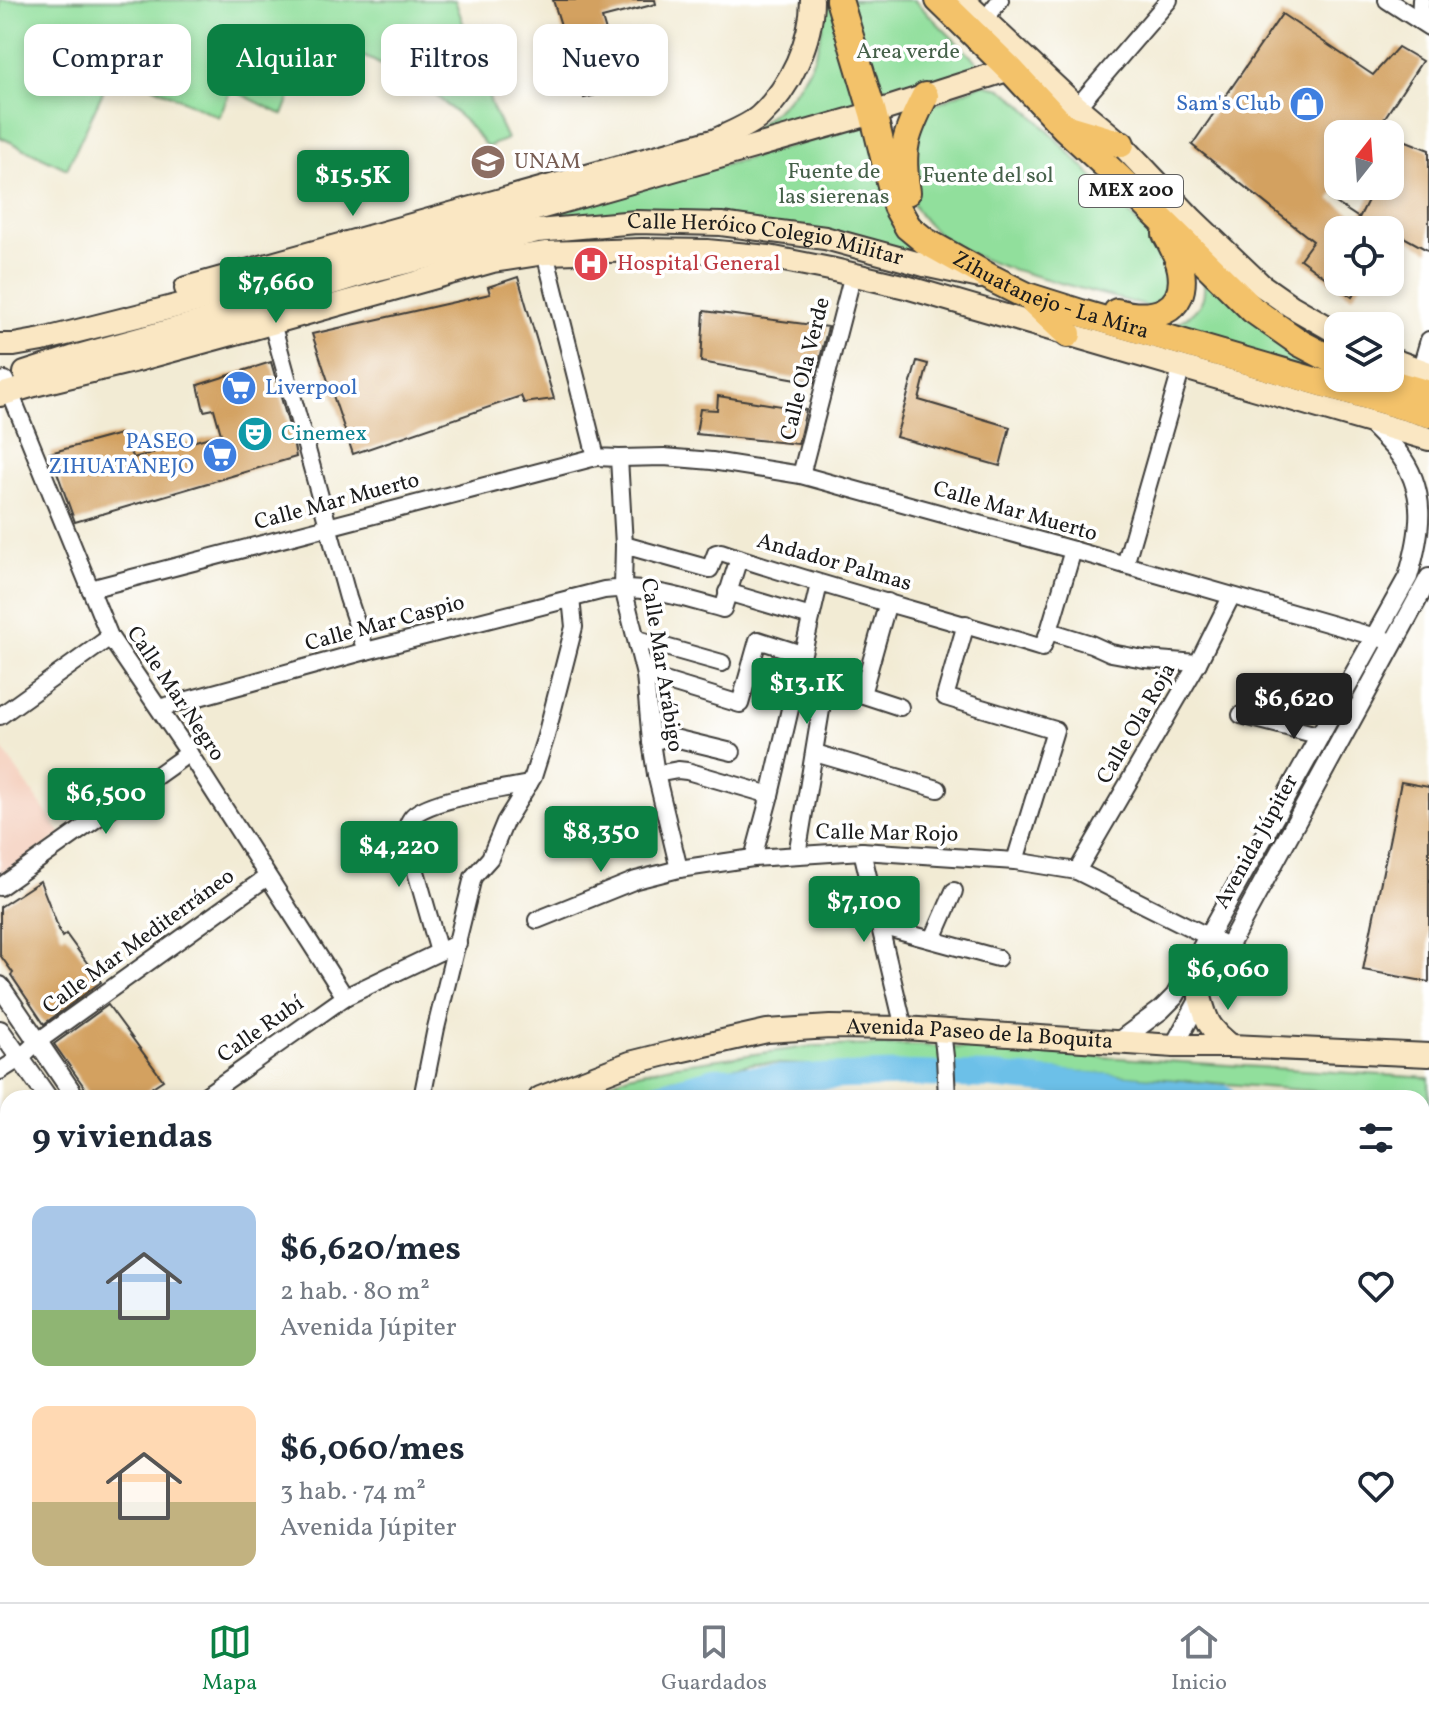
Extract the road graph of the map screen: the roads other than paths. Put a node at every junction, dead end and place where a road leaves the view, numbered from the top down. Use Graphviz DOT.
graph roads {
  1 [pos="812,0"];
  2 [pos="839,0"];
  3 [pos="939,0"];
  4 [pos="1000,0"];
  5 [pos="1169,0"];
  6 [pos="1387,0"];
  7 [pos="1421,0"];
  8 [pos="974,17"];
  9 [pos="1424,24"];
  10 [pos="1010,69"];
  11 [pos="925,96"];
  12 [pos="873,113"];
  13 [pos="1071,117"];
  14 [pos="1121,144"];
  15 [pos="520,204"];
  16 [pos="1158,218"];
  17 [pos="925,241"];
  18 [pos="545,253"];
  19 [pos="378,269"];
  20 [pos="853,274"];
  21 [pos="993,279"];
  22 [pos="387,291"];
  23 [pos="1027,296"];
  24 [pos="272,323"];
  25 [pos="1324,325"];
  26 [pos="1068,334"];
  27 [pos="0,336"];
  28 [pos="1429,340"];
  29 [pos="0,345"];
  30 [pos="1324,356"];
  31 [pos="1182,367"];
  32 [pos="1404,367"];
  33 [pos="1404,379"];
  34 [pos="1426,379"];
  35 [pos="4,388"];
  36 [pos="1429,414"];
  37 [pos="1370,423"];
  38 [pos="1429,439"];
  39 [pos="596,457"];
  40 [pos="619,458"];
  41 [pos="1429,466"];
  42 [pos="801,475"];
  43 [pos="1415,484"];
  44 [pos="329,527"];
  45 [pos="624,545"];
  46 [pos="1073,550"];
  47 [pos="739,558"];
  48 [pos="1125,565"];
  49 [pos="1429,578"];
  50 [pos="819,584"];
  51 [pos="623,588"];
  52 [pos="90,589"];
  53 [pos="576,597"];
  54 [pos="1231,597"];
  55 [pos="725,600"];
  56 [pos="888,602"];
  57 [pos="811,617"];
  58 [pos="966,624"];
  59 [pos="1049,631"];
  60 [pos="110,637"];
  61 [pos="637,639"];
  62 [pos="1384,640"];
  63 [pos="366,651"];
  64 [pos="802,654"];
  65 [pos="722,663"];
  66 [pos="1198,663"];
  67 [pos="799,674"];
  68 [pos="645,675"];
  69 [pos="862,694"];
  70 [pos="794,695"];
  71 [pos="900,707"];
  72 [pos="159,708"];
  73 [pos="1241,715"];
  74 [pos="0,716"];
  75 [pos="1321,736"];
  76 [pos="651,742"];
  77 [pos="732,752"];
  78 [pos="189,753"];
  79 [pos="815,753"];
  80 [pos="656,774"];
  81 [pos="529,784"];
  82 [pos="938,789"];
  83 [pos="770,795"];
  84 [pos="862,851"];
  85 [pos="797,855"];
  86 [pos="753,858"];
  87 [pos="1015,861"];
  88 [pos="679,869"];
  89 [pos="1077,871"];
  90 [pos="267,877"];
  91 [pos="0,887"];
  92 [pos="954,891"];
  93 [pos="537,920"];
  94 [pos="880,926"];
  95 [pos="1207,936"];
  96 [pos="933,939"];
  97 [pos="458,943"];
  98 [pos="1227,946"];
  99 [pos="439,952"];
  100 [pos="998,958"];
  101 [pos="0,986"];
  102 [pos="345,997"];
  103 [pos="1200,997"];
  104 [pos="904,1028"];
  105 [pos="0,1030"];
  106 [pos="942,1030"];
  107 [pos="37,1042"];
  108 [pos="1118,1042"];
  109 [pos="1174,1046"];
  110 [pos="1231,1046"];
  111 [pos="1429,1055"];
  112 [pos="19,1059"];
  113 [pos="0,1071"];
  114 [pos="42,1090"];
  115 [pos="70,1090"];
  116 [pos="213,1090"];
  117 [pos="424,1090"];
  118 [pos="561,1090"];
  119 [pos="947,1090"];
  1 -- 15 [label="main road"];
  2 -- 12 [label="highway, Zihuatanejo - La Mira"];
  3 -- 8 [label="highway, MEX 200"];
  4 -- 8 [label="street"];
  5 -- 13 [label="street"];
  6 -- 9 [label="street"];
  7 -- 9 [label="street"];
  8 -- 10 [label="highway, MEX 200"];
  8 -- 13 [label="main road"];
  10 -- 11 [label="main road"];
  10 -- 13 [label="highway, MEX 200"];
  11 -- 12 [label="main road"];
  11 -- 17 [label="highway"];
  12 -- 15 [label="main road"];
  12 -- 17 [label="highway, Zihuatanejo - La Mira"];
  13 -- 14 [label="highway"];
  13 -- 16 [label="highway, MEX 200"];
  14 -- 25 [label="main road"];
  15 -- 27 [label="main road"];
  15 -- 29 [label="main road"];
  16 -- 21 [label="highway"];
  16 -- 30 [label="highway, MEX 200"];
  17 -- 21 [label="highway, Zihuatanejo - La Mira"];
  18 -- 20 [label="main road"];
  18 -- 22 [label="main road"];
  18 -- 39 [label="street"];
  19 -- 21 [label="main road, Calle Heróico Colegio Militar"];
  19 -- 22 [label="main road"];
  19 -- 35 [label="main road, Calle Heróico Colegio Militar"];
  20 -- 26 [label="main road"];
  20 -- 42 [label="street, Calle Ola Verde"];
  21 -- 23 [label="highway, Zihuatanejo - La Mira"];
  22 -- 24 [label="main road"];
  23 -- 26 [label="highway"];
  23 -- 36 [label="highway, Zihuatanejo - La Mira"];
  24 -- 35 [label="main road"];
  24 -- 44 [label="street"];
  26 -- 31 [label="main road"];
  28 -- 34 [label="street"];
  31 -- 37 [label="main road"];
  31 -- 48 [label="street"];
  32 -- 34 [label="main road"];
  33 -- 34 [label="highway"];
  35 -- 52 [label="street, Calle Mar Negro"];
  37 -- 38 [label="main road"];
  37 -- 43 [label="street, Avenida Júpiter"];
  39 -- 40 [label="street"];
  39 -- 44 [label="street, Calle Mar Muerto"];
  40 -- 42 [label="street, Calle Mar Muerto"];
  40 -- 45 [label="street, Calle Mar Arábigo"];
  41 -- 43 [label="street"];
  42 -- 46 [label="street, Calle Mar Muerto"];
  43 -- 62 [label="street, Avenida Júpiter"];
  44 -- 52 [label="street, Calle Mar Muerto"];
  44 -- 63 [label="street"];
  45 -- 47 [label="street, Andador Palmas"];
  45 -- 51 [label="street, Calle Mar Arábigo"];
  46 -- 48 [label="street, Calle Mar Muerto"];
  46 -- 59 [label="street"];
  47 -- 50 [label="street, Andador Palmas"];
  47 -- 55 [label="street"];
  48 -- 54 [label="street, Calle Mar Muerto"];
  49 -- 62 [label="street, Avenida Júpiter"];
  50 -- 56 [label="street, Andador Palmas"];
  50 -- 57 [label="street"];
  51 -- 53 [label="street, Calle Mar Caspio"];
  51 -- 55 [label="street, Calle Mar Caspio"];
  51 -- 61 [label="street, Calle Mar Arábigo"];
  52 -- 60 [label="street, Calle Mar Negro"];
  53 -- 63 [label="street, Calle Mar Caspio"];
  53 -- 81 [label="street"];
  54 -- 62 [label="street, Calle Mar Muerto"];
  54 -- 66 [label="street, Calle Ola Roja"];
  55 -- 57 [label="street, Calle Mar Caspio"];
  56 -- 58 [label="street, Andador Palmas"];
  56 -- 69 [label="street"];
  57 -- 64 [label="street"];
  58 -- 59 [label="street, Andador Palmas"];
  58 -- 87 [label="street"];
  59 -- 66 [label="street"];
  60 -- 72 [label="street, Calle Mar Negro"];
  60 -- 74 [label="street"];
  61 -- 65 [label="street"];
  61 -- 68 [label="street, Calle Mar Arábigo"];
  62 -- 75 [label="street, Avenida Júpiter"];
  62 -- 98 [label="street, Avenida Júpiter"];
  63 -- 72 [label="street, Calle Mar Caspio"];
  64 -- 67 [label="street"];
  64 -- 68 [label="street"];
  66 -- 89 [label="street, Calle Ola Roja"];
  67 -- 69 [label="street"];
  67 -- 70 [label="street"];
  68 -- 76 [label="street, Calle Mar Arábigo"];
  69 -- 71 [label="street"];
  70 -- 79 [label="street"];
  70 -- 83 [label="street"];
  72 -- 78 [label="street, Calle Mar Negro"];
  73 -- 75 [label="street"];
  75 -- 95 [label="street, Avenida Júpiter"];
  76 -- 77 [label="street"];
  76 -- 80 [label="street, Calle Mar Arábigo"];
  78 -- 90 [label="street, Calle Mar Negro"];
  78 -- 91 [label="street"];
  79 -- 82 [label="street"];
  79 -- 85 [label="street"];
  80 -- 83 [label="street"];
  80 -- 88 [label="street, Calle Mar Arábigo"];
  81 -- 97 [label="street"];
  81 -- 99 [label="street"];
  83 -- 86 [label="street"];
  84 -- 85 [label="street, Calle Mar Rojo"];
  84 -- 87 [label="street, Calle Mar Rojo"];
  84 -- 94 [label="street"];
  85 -- 86 [label="street, Calle Mar Rojo"];
  86 -- 88 [label="street, Calle Mar Rojo"];
  87 -- 89 [label="street, Calle Mar Rojo"];
  88 -- 93 [label="street, Calle Mar Rojo"];
  89 -- 95 [label="street, Calle Mar Rojo"];
  90 -- 102 [label="street, Calle Mar Negro"];
  90 -- 107 [label="street, Calle Mar Mediterráneo"];
  92 -- 96 [label="street"];
  94 -- 96 [label="street"];
  94 -- 104 [label="street"];
  95 -- 98 [label="street, Calle Mar Rojo"];
  95 -- 108 [label="street, Avenida Júpiter"];
  96 -- 100 [label="street"];
  97 -- 99 [label="street"];
  97 -- 117 [label="street"];
  98 -- 103 [label="street, Avenida Júpiter"];
  99 -- 102 [label="street"];
  101 -- 107 [label="street"];
  102 -- 116 [label="street, Calle Rubí"];
  103 -- 109 [label="street, Avenida Júpiter"];
  103 -- 110 [label="main road"];
  104 -- 106 [label="main road, Avenida Paseo de la Boquita"];
  104 -- 118 [label="main road, Avenida Paseo de la Boquita"];
  105 -- 112 [label="street"];
  106 -- 108 [label="main road, Avenida Paseo de la Boquita"];
  106 -- 119 [label="street"];
  107 -- 112 [label="street, Calle Mar Mediterráneo"];
  107 -- 115 [label="street"];
  108 -- 109 [label="main road, Avenida Paseo de la Boquita"];
  109 -- 110 [label="main road, Avenida Paseo de la Boquita"];
  110 -- 111 [label="main road, Avenida Paseo de la Boquita"];
  112 -- 113 [label="street, Calle Mar Mediterráneo"];
  112 -- 114 [label="street"];
}
